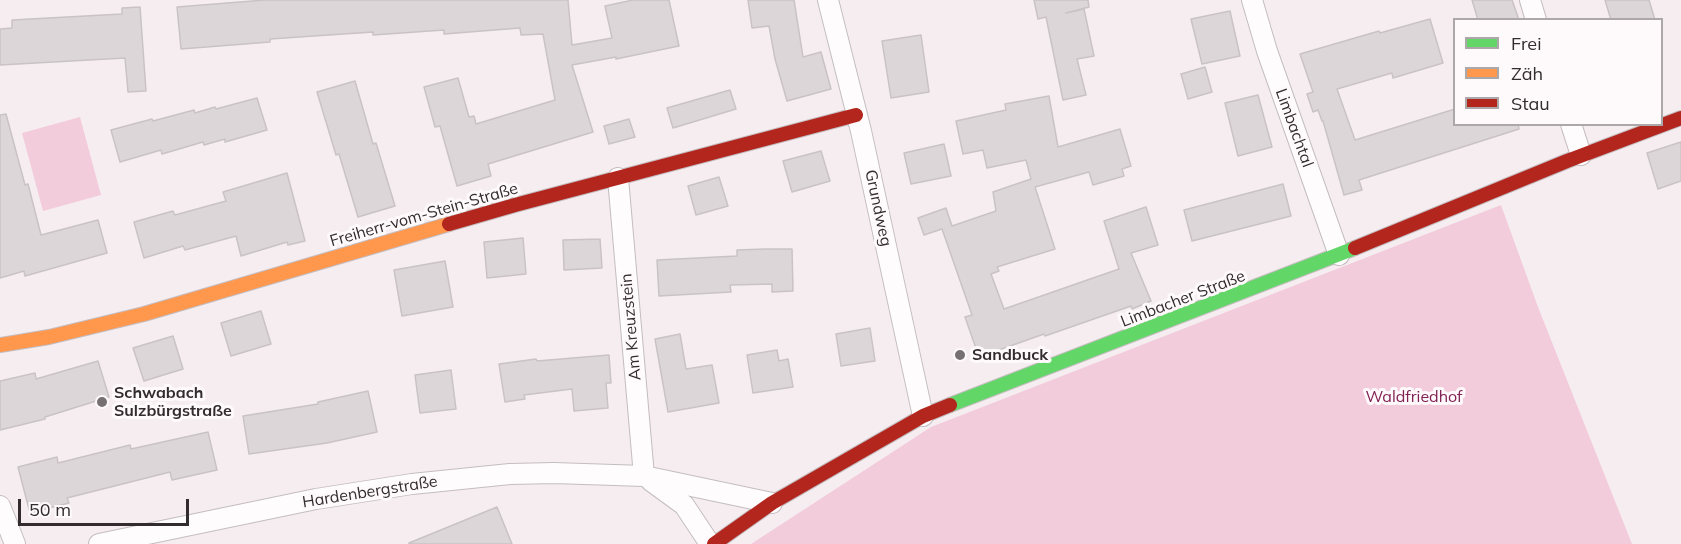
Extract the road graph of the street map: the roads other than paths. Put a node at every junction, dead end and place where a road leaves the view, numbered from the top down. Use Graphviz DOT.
graph roads {
  1 [pos="828,0"];
  2 [pos="1252,0"];
  3 [pos="1530,0"];
  4 [pos="1535,18"];
  5 [pos="856,115"];
  6 [pos="1681,118"];
  7 [pos="1663,125"];
  8 [pos="1572,126"];
  9 [pos="1659,126"];
  10 [pos="1581,155"];
  11 [pos="618,178"];
  12 [pos="1339,255"];
  13 [pos="0,345"];
  14 [pos="923,416"];
  15 [pos="645,476"];
  16 [pos="772,503"];
  17 [pos="0,506"];
  18 [pos="15,544"];
  19 [pos="99,544"];
  20 [pos="712,544"];
  1 -- 5 [label="street, Grundweg"];
  2 -- 12 [label="street, Limbachtal"];
  3 -- 4 [label="street"];
  5 -- 11 [label="main road, Freiherr-vom-Stein-Straße"];
  5 -- 14 [label="street, Grundweg"];
  6 -- 7 [label="main road, Limbacher Straße"];
  8 -- 10 [label="street"];
  9 -- 10 [label="main road, Limbacher Straße"];
  10 -- 12 [label="main road, Limbacher Straße"];
  11 -- 13 [label="main road, Freiherr-vom-Stein-Straße"];
  11 -- 15 [label="street, Am Kreuzstein"];
  12 -- 14 [label="main road, Limbacher Straße"];
  14 -- 16 [label="main road, Limbacher Straße"];
  15 -- 16 [label="street, Hardenbergstraße"];
  15 -- 19 [label="street, Hardenbergstraße"];
  15 -- 20 [label="street"];
  16 -- 20 [label="main road, Limbacher Straße"];
  17 -- 18 [label="street"];
}
